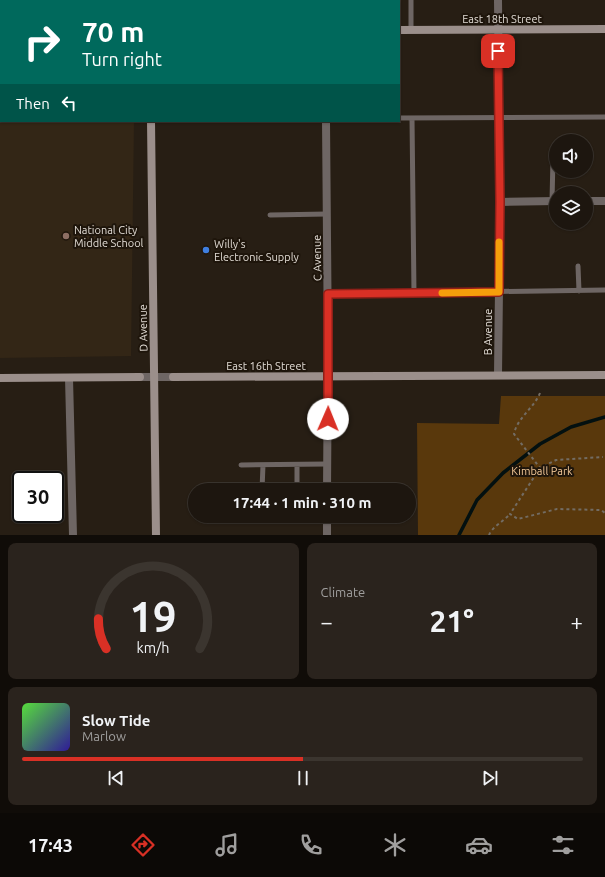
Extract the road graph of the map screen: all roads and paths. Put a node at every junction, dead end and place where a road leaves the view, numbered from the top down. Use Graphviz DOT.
graph roads {
  1 [pos="411,0"];
  2 [pos="498,0"];
  3 [pos="605,29"];
  4 [pos="400,30"];
  5 [pos="411,30"];
  6 [pos="498,30"];
  7 [pos="605,117"];
  8 [pos="400,118"];
  9 [pos="412,118"];
  10 [pos="498,118"];
  11 [pos="151,122"];
  12 [pos="326,122"];
  13 [pos="549,201"];
  14 [pos="593,201"];
  15 [pos="605,201"];
  16 [pos="500,202"];
  17 [pos="328,214"];
  18 [pos="270,215"];
  19 [pos="578,266"];
  20 [pos="605,290"];
  21 [pos="579,291"];
  22 [pos="499,292"];
  23 [pos="414,293"];
  24 [pos="328,294"];
  25 [pos="498,375"];
  26 [pos="605,375"];
  27 [pos="328,376"];
  28 [pos="156,377"];
  29 [pos="0,378"];
  30 [pos="69,378"];
  31 [pos="540,393"];
  32 [pos="603,457"];
  33 [pos="327,464"];
  34 [pos="241,465"];
  35 [pos="263,465"];
  36 [pos="297,465"];
  37 [pos="540,468"];
  38 [pos="262,483"];
  39 [pos="297,483"];
  40 [pos="327,483"];
  41 [pos="605,513"];
  42 [pos="510,514"];
  43 [pos="327,523"];
  44 [pos="73,535"];
  45 [pos="156,535"];
  46 [pos="327,535"];
  47 [pos="488,535"];
  1 -- 5 [label="lane"];
  2 -- 6 [label="street, B Avenue"];
  3 -- 6 [label="street, East 18th Street"];
  4 -- 5 [label="street, East 18th Street"];
  5 -- 6 [label="street, East 18th Street"];
  6 -- 10 [label="street, B Avenue"];
  7 -- 10 [label="lane"];
  8 -- 9 [label="lane"];
  9 -- 10 [label="lane"];
  9 -- 23 [label="lane"];
  10 -- 16 [label="street, B Avenue"];
  11 -- 28 [label="street, D Avenue"];
  12 -- 17 [label="street, C Avenue"];
  13 -- 16 [label="street"];
  14 -- 15 [label="street"];
  16 -- 22 [label="street, B Avenue"];
  17 -- 18 [label="lane"];
  17 -- 24 [label="street, C Avenue"];
  19 -- 21 [label="lane"];
  20 -- 21 [label="lane"];
  21 -- 22 [label="lane"];
  22 -- 23 [label="lane"];
  22 -- 25 [label="street, B Avenue"];
  23 -- 24 [label="lane"];
  24 -- 27 [label="street, C Avenue"];
  25 -- 26 [label="street, East 16th Street"];
  25 -- 27 [label="street, East 16th Street"];
  27 -- 28 [label="street, East 16th Street"];
  27 -- 33 [label="street, C Avenue"];
  28 -- 30 [label="street, East 16th Street"];
  28 -- 45 [label="street, D Avenue"];
  29 -- 30 [label="street, East 16th Street"];
  30 -- 44 [label="street"];
  31 -- 37 [label="path"];
  32 -- 37 [label="path"];
  33 -- 36 [label="lane"];
  33 -- 40 [label="street, C Avenue"];
  34 -- 35 [label="lane"];
  35 -- 36 [label="lane"];
  35 -- 38 [label="lane"];
  36 -- 39 [label="lane"];
  37 -- 42 [label="path"];
  41 -- 42 [label="path"];
  42 -- 47 [label="path"];
  43 -- 46 [label="street"];
}
